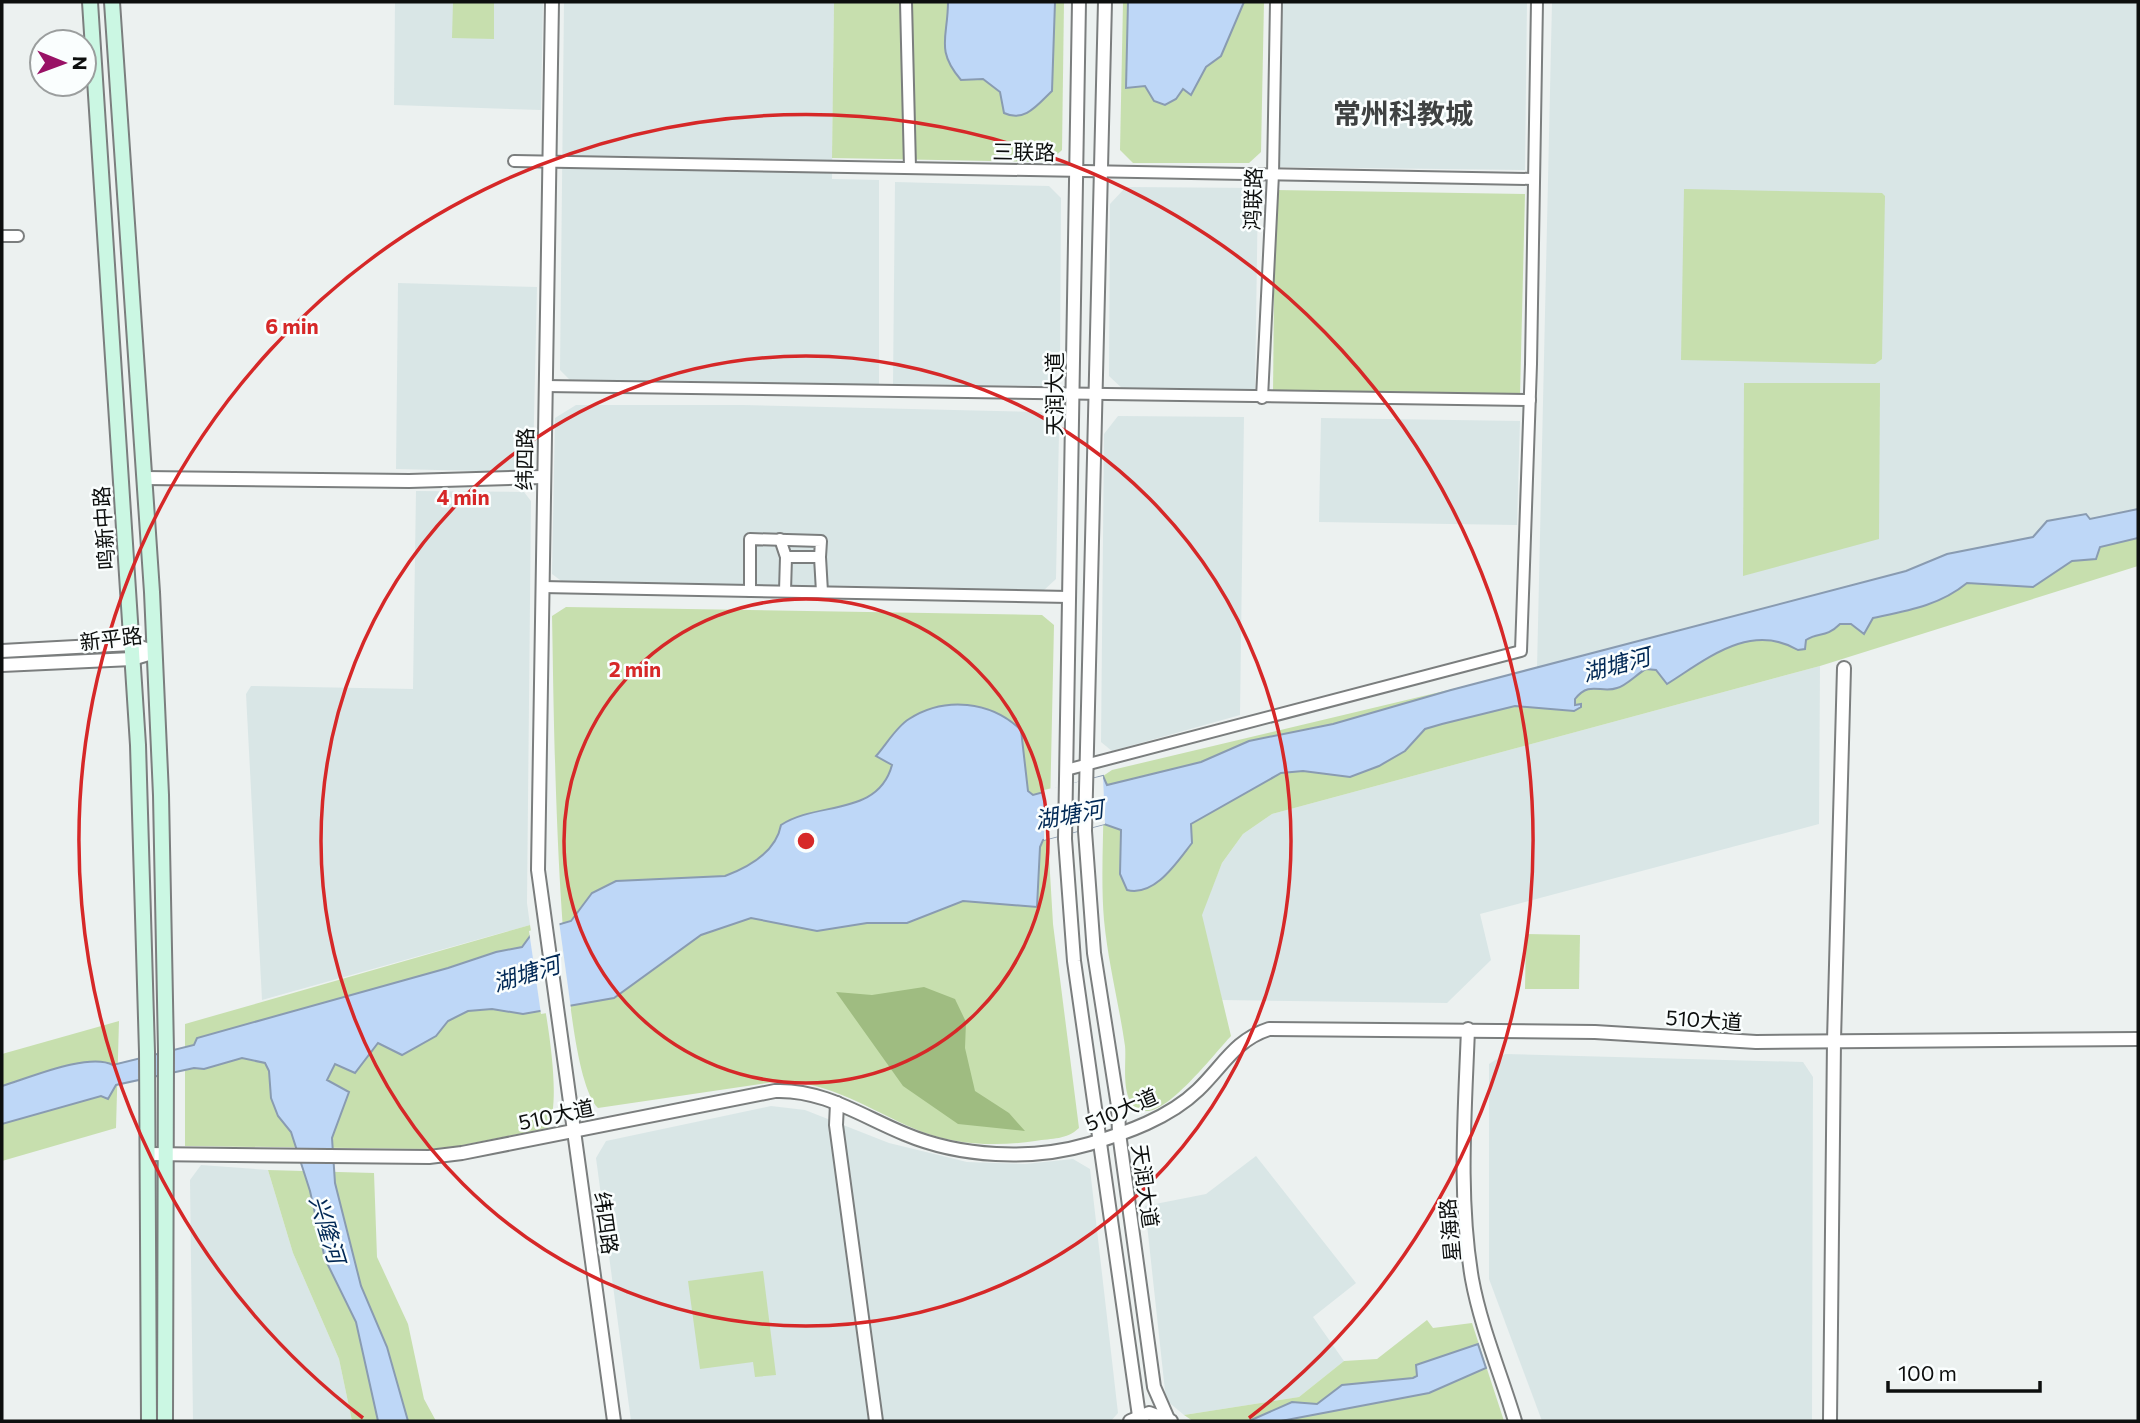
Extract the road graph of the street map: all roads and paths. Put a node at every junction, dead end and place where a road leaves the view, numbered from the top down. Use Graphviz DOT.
graph roads {
  1 [pos="90,2"];
  2 [pos="112,2"];
  3 [pos="552,2"];
  4 [pos="906,2"];
  5 [pos="1079,2"];
  6 [pos="1105,2"];
  7 [pos="1276,2"];
  8 [pos="1537,2"];
  9 [pos="514,161"];
  10 [pos="550,162"];
  11 [pos="910,168"];
  12 [pos="1077,171"];
  13 [pos="1098,171"];
  14 [pos="1273,174"];
  15 [pos="1533,179"];
  16 [pos="2,236"];
  17 [pos="19,236"];
  18 [pos="545,386"];
  19 [pos="1072,395"];
  20 [pos="1094,396"];
  21 [pos="1262,398"];
  22 [pos="1530,400"];
  23 [pos="542,477"];
  24 [pos="144,478"];
  25 [pos="780,539"];
  26 [pos="786,557"];
  27 [pos="820,557"];
  28 [pos="542,587"];
  29 [pos="750,591"];
  30 [pos="785,591"];
  31 [pos="821,592"];
  32 [pos="1069,597"];
  33 [pos="131,644"];
  34 [pos="2,651"];
  35 [pos="155,652"];
  36 [pos="132,659"];
  37 [pos="2,666"];
  38 [pos="1844,668"];
  39 [pos="1086,767"];
  40 [pos="1066,770"];
  41 [pos="1468,1029"];
  42 [pos="2138,1039"];
  43 [pos="1834,1040"];
  44 [pos="837,1103"];
  45 [pos="574,1130"];
  46 [pos="1119,1133"];
  47 [pos="1101,1140"];
  48 [pos="148,1154"];
  49 [pos="165,1154"];
  50 [pos="1135,1418"];
  51 [pos="1170,1420"];
  52 [pos="149,1421"];
  53 [pos="164,1421"];
  54 [pos="614,1421"];
  55 [pos="876,1421"];
  56 [pos="1516,1421"];
  57 [pos="1830,1421"];
  1 -- 33 [label="main road, 鸣新中路"];
  2 -- 24 [label="main road"];
  3 -- 10 [label="street, 纬四路"];
  4 -- 11 [label="street"];
  5 -- 12 [label="street, 天润大道"];
  6 -- 13 [label="street, 天润大道"];
  7 -- 14 [label="street, 鸿联路"];
  8 -- 15 [label="street"];
  9 -- 10 [label="street, 三联路"];
  10 -- 11 [label="street, 三联路"];
  10 -- 18 [label="street, 纬四路"];
  11 -- 12 [label="street, 三联路"];
  12 -- 13 [label="street, 三联路"];
  12 -- 19 [label="street, 天润大道"];
  13 -- 14 [label="street, 三联路"];
  13 -- 20 [label="street, 天润大道"];
  14 -- 15 [label="street, 三联路"];
  14 -- 21 [label="street, 鸿联路"];
  15 -- 22 [label="street"];
  16 -- 17 [label="street"];
  18 -- 19 [label="street"];
  18 -- 23 [label="street, 纬四路"];
  19 -- 20 [label="street"];
  19 -- 32 [label="street, 天润大道"];
  20 -- 21 [label="street"];
  20 -- 39 [label="street, 天润大道"];
  21 -- 22 [label="street"];
  22 -- 39 [label="street"];
  23 -- 24 [label="street"];
  23 -- 28 [label="street, 纬四路"];
  24 -- 35 [label="main road"];
  25 -- 26 [label="street"];
  25 -- 27 [label="street"];
  25 -- 29 [label="street"];
  26 -- 27 [label="street"];
  26 -- 30 [label="street"];
  27 -- 31 [label="street"];
  28 -- 29 [label="street"];
  28 -- 45 [label="street, 纬四路"];
  29 -- 30 [label="street"];
  30 -- 31 [label="street"];
  31 -- 32 [label="street"];
  32 -- 40 [label="street, 天润大道"];
  33 -- 34 [label="street, 新平路"];
  33 -- 35 [label="street, 新平路"];
  33 -- 36 [label="main road, 鸣新中路"];
  35 -- 36 [label="street, 新平路"];
  35 -- 49 [label="main road"];
  36 -- 37 [label="street, 新平路"];
  36 -- 48 [label="main road, 鸣新中路"];
  38 -- 43 [label="street"];
  39 -- 40 [label="street"];
  39 -- 46 [label="street, 天润大道"];
  40 -- 47 [label="street, 天润大道"];
  41 -- 43 [label="street, 510大道"];
  41 -- 46 [label="street, 510大道"];
  41 -- 56 [label="street, 星海路"];
  42 -- 43 [label="street, 510大道"];
  43 -- 57 [label="street"];
  44 -- 45 [label="street, 510大道"];
  44 -- 47 [label="street, 510大道"];
  44 -- 55 [label="street"];
  45 -- 49 [label="street, 510大道"];
  45 -- 54 [label="street, 纬四路"];
  46 -- 47 [label="street, 510大道"];
  46 -- 51 [label="street, 天润大道"];
  47 -- 50 [label="street, 天润大道"];
  48 -- 49 [label="street, 510大道"];
  48 -- 52 [label="main road, 鸣新中路"];
  49 -- 53 [label="main road"];
  50 -- 51 [label="street, 天润大道"];
}
